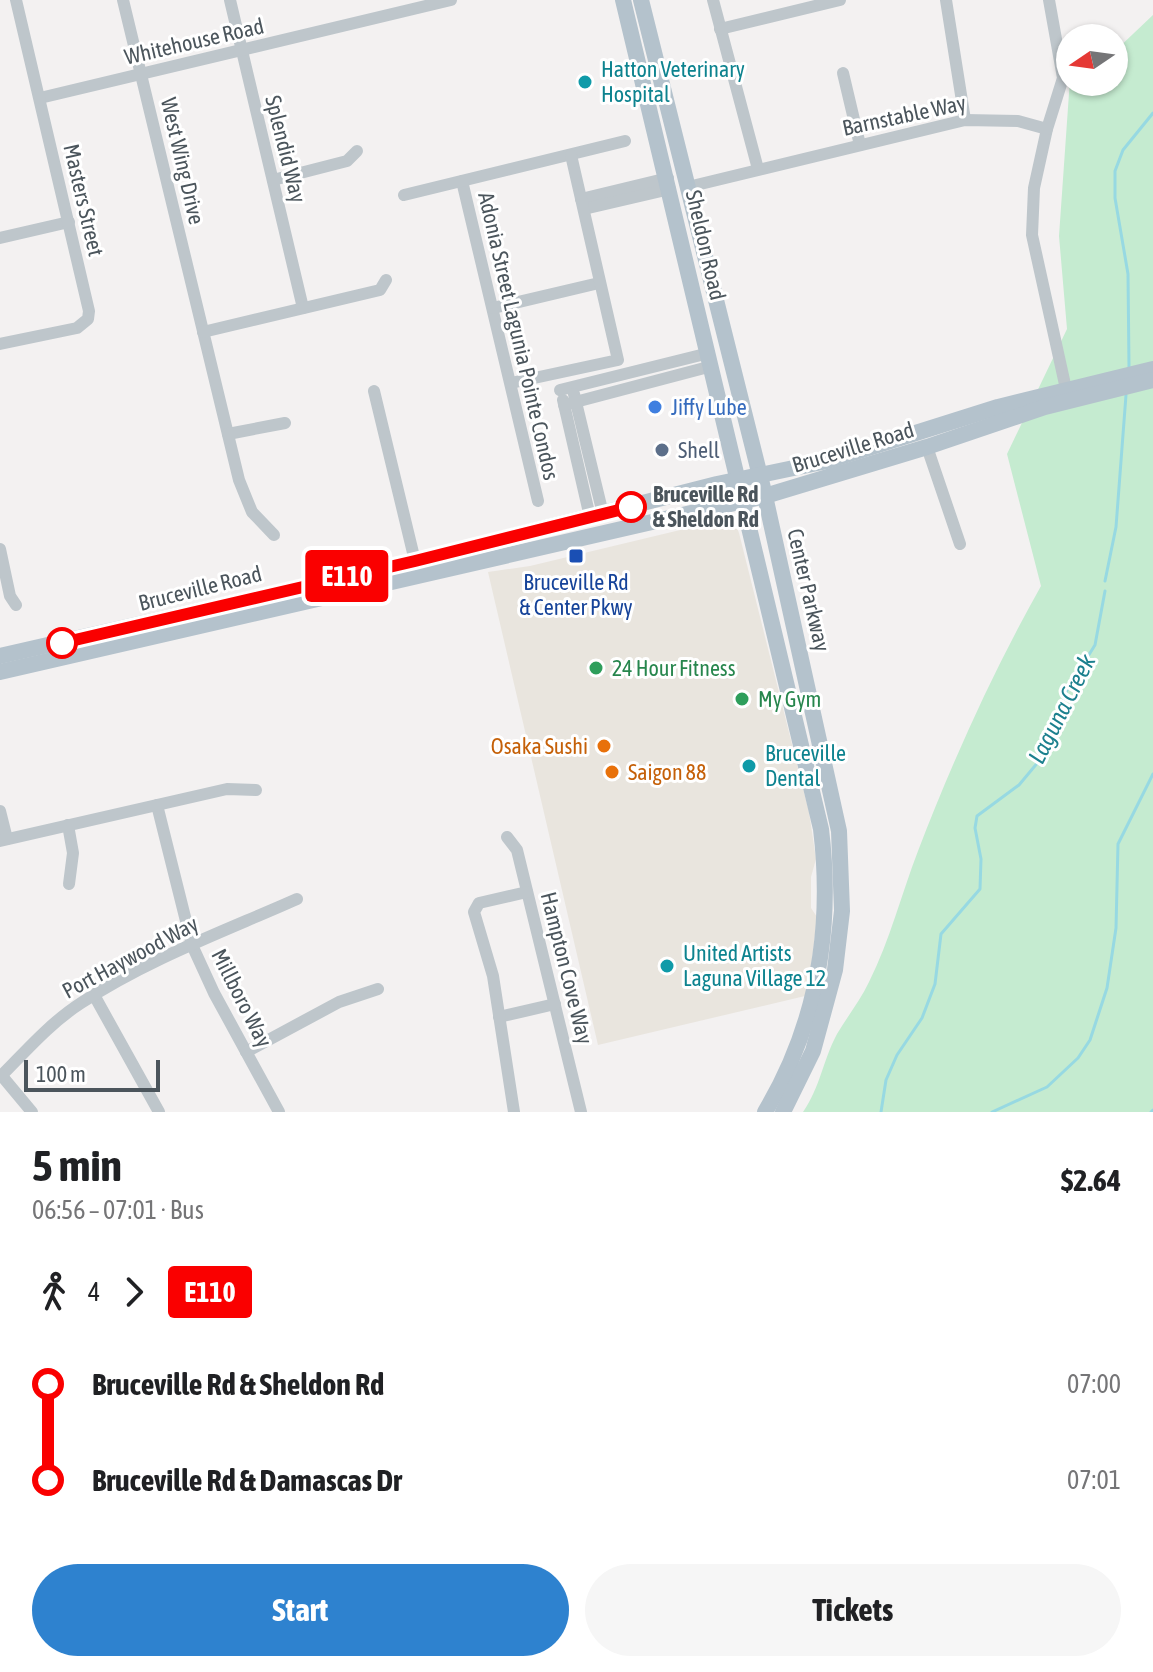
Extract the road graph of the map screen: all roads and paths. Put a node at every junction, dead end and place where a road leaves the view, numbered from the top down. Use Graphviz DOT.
graph roads {
  1 [pos="16,0"];
  2 [pos="123,0"];
  3 [pos="230,0"];
  4 [pos="451,0"];
  5 [pos="623,0"];
  6 [pos="641,0"];
  7 [pos="713,0"];
  8 [pos="840,0"];
  9 [pos="946,0"];
  10 [pos="1049,0"];
  11 [pos="720,29"];
  12 [pos="241,50"];
  13 [pos="843,73"];
  14 [pos="141,74"];
  15 [pos="40,98"];
  16 [pos="965,120"];
  17 [pos="1047,129"];
  18 [pos="625,141"];
  19 [pos="860,145"];
  20 [pos="357,151"];
  21 [pos="571,155"];
  22 [pos="758,169"];
  23 [pos="273,180"];
  24 [pos="462,181"];
  25 [pos="669,184"];
  26 [pos="688,187"];
  27 [pos="404,195"];
  28 [pos="582,204"];
  29 [pos="69,222"];
  30 [pos="0,238"];
  31 [pos="386,280"];
  32 [pos="599,283"];
  33 [pos="303,308"];
  34 [pos="493,308"];
  35 [pos="203,332"];
  36 [pos="0,344"];
  37 [pos="711,359"];
  38 [pos="1153,369"];
  39 [pos="563,373"];
  40 [pos="1153,380"];
  41 [pos="511,383"];
  42 [pos="566,389"];
  43 [pos="1066,389"];
  44 [pos="1093,389"];
  45 [pos="374,391"];
  46 [pos="570,403"];
  47 [pos="285,423"];
  48 [pos="228,434"];
  49 [pos="927,447"];
  50 [pos="760,476"];
  51 [pos="739,479"];
  52 [pos="765,496"];
  53 [pos="745,500"];
  54 [pos="538,501"];
  55 [pos="589,518"];
  56 [pos="274,535"];
  57 [pos="960,544"];
  58 [pos="0,549"];
  59 [pos="495,558"];
  60 [pos="415,561"];
  61 [pos="16,605"];
  62 [pos="0,656"];
  63 [pos="0,672"];
  64 [pos="794,710"];
  65 [pos="824,765"];
  66 [pos="256,790"];
  67 [pos="157,805"];
  68 [pos="0,811"];
  69 [pos="68,825"];
  70 [pos="507,837"];
  71 [pos="4,840"];
  72 [pos="69,884"];
  73 [pos="834,888"];
  74 [pos="527,892"];
  75 [pos="297,899"];
  76 [pos="192,945"];
  77 [pos="378,989"];
  78 [pos="94,995"];
  79 [pos="555,1004"];
  80 [pos="499,1017"];
  81 [pos="246,1052"];
  82 [pos="1,1076"];
  83 [pos="32,1112"];
  84 [pos="159,1112"];
  85 [pos="279,1112"];
  86 [pos="514,1112"];
  87 [pos="581,1112"];
  88 [pos="765,1112"];
  89 [pos="783,1112"];
  1 -- 15 [label="street, Masters Street"];
  2 -- 14 [label="street, West Wing Drive"];
  3 -- 12 [label="street, Splendid Way"];
  4 -- 12 [label="street, Whitehouse Road"];
  5 -- 25 [label="main road, Sheldon Road"];
  6 -- 26 [label="main road, Sheldon Road"];
  7 -- 11 [label="street"];
  8 -- 11 [label="street"];
  9 -- 16 [label="street"];
  10 -- 17 [label="street"];
  11 -- 22 [label="street"];
  12 -- 14 [label="street, Whitehouse Road"];
  12 -- 23 [label="street, Splendid Way"];
  13 -- 19 [label="street"];
  14 -- 15 [label="street, Whitehouse Road"];
  14 -- 35 [label="street, West Wing Drive"];
  15 -- 29 [label="street, Masters Street"];
  16 -- 17 [label="street, Barnstable Way"];
  16 -- 19 [label="street, Barnstable Way"];
  17 -- 43 [label="street"];
  18 -- 21 [label="street"];
  19 -- 22 [label="street, Barnstable Way"];
  20 -- 23 [label="street"];
  21 -- 24 [label="street"];
  21 -- 28 [label="street"];
  22 -- 26 [label="street, Barnstable Way"];
  23 -- 33 [label="street, Splendid Way"];
  24 -- 27 [label="street"];
  24 -- 34 [label="street, Adonia Street Lagunia Pointe Condos"];
  25 -- 28 [label="street"];
  25 -- 37 [label="main road, Sheldon Road"];
  26 -- 50 [label="main road, Sheldon Road"];
  28 -- 32 [label="street"];
  29 -- 30 [label="street"];
  29 -- 36 [label="street, Masters Street"];
  31 -- 33 [label="street"];
  32 -- 34 [label="street"];
  32 -- 39 [label="street"];
  33 -- 35 [label="street"];
  34 -- 41 [label="street, Adonia Street Lagunia Pointe Condos"];
  35 -- 48 [label="street, West Wing Drive"];
  37 -- 42 [label="street"];
  37 -- 46 [label="street"];
  37 -- 51 [label="main road, Sheldon Road"];
  38 -- 44 [label="main road, Bruceville Road"];
  39 -- 41 [label="street"];
  39 -- 42 [label="street"];
  40 -- 44 [label="main road, Bruceville Road"];
  41 -- 54 [label="street, Adonia Street Lagunia Pointe Condos"];
  42 -- 46 [label="street"];
  43 -- 44 [label="main road, Bruceville Road"];
  43 -- 50 [label="main road, Bruceville Road"];
  44 -- 49 [label="main road, Bruceville Road"];
  45 -- 60 [label="street"];
  46 -- 55 [label="street"];
  47 -- 48 [label="street"];
  48 -- 56 [label="street, West Wing Drive"];
  49 -- 52 [label="main road, Bruceville Road"];
  49 -- 57 [label="street"];
  50 -- 51 [label="main road, Bruceville Road"];
  50 -- 52 [label="main road, Sheldon Road"];
  51 -- 53 [label="main road, Sheldon Road"];
  51 -- 55 [label="main road, Bruceville Road"];
  52 -- 53 [label="main road, Bruceville Road"];
  52 -- 65 [label="main road, Center Parkway"];
  53 -- 59 [label="main road, Bruceville Road"];
  53 -- 64 [label="main road, Center Parkway"];
  55 -- 59 [label="main road"];
  55 -- 60 [label="main road, Bruceville Road"];
  58 -- 61 [label="street"];
  59 -- 63 [label="main road, Bruceville Road"];
  60 -- 62 [label="main road, Bruceville Road"];
  64 -- 65 [label="main road"];
  64 -- 73 [label="main road, Center Parkway"];
  65 -- 73 [label="main road, Center Parkway"];
  66 -- 67 [label="street"];
  67 -- 69 [label="street"];
  67 -- 76 [label="street, Millboro Way"];
  68 -- 71 [label="street"];
  69 -- 71 [label="street"];
  69 -- 72 [label="street"];
  70 -- 74 [label="street, Hampton Cove Way"];
  73 -- 88 [label="main road, Center Parkway"];
  73 -- 89 [label="main road, Center Parkway"];
  74 -- 79 [label="street, Hampton Cove Way"];
  74 -- 80 [label="street"];
  75 -- 76 [label="street, Port Haywood Way"];
  76 -- 78 [label="street, Port Haywood Way"];
  76 -- 81 [label="street, Millboro Way"];
  77 -- 81 [label="street"];
  78 -- 82 [label="street, Port Haywood Way"];
  78 -- 84 [label="street"];
  79 -- 80 [label="street"];
  79 -- 87 [label="street, Hampton Cove Way"];
  80 -- 86 [label="street"];
  81 -- 85 [label="street, Millboro Way"];
  82 -- 83 [label="street"];
}
